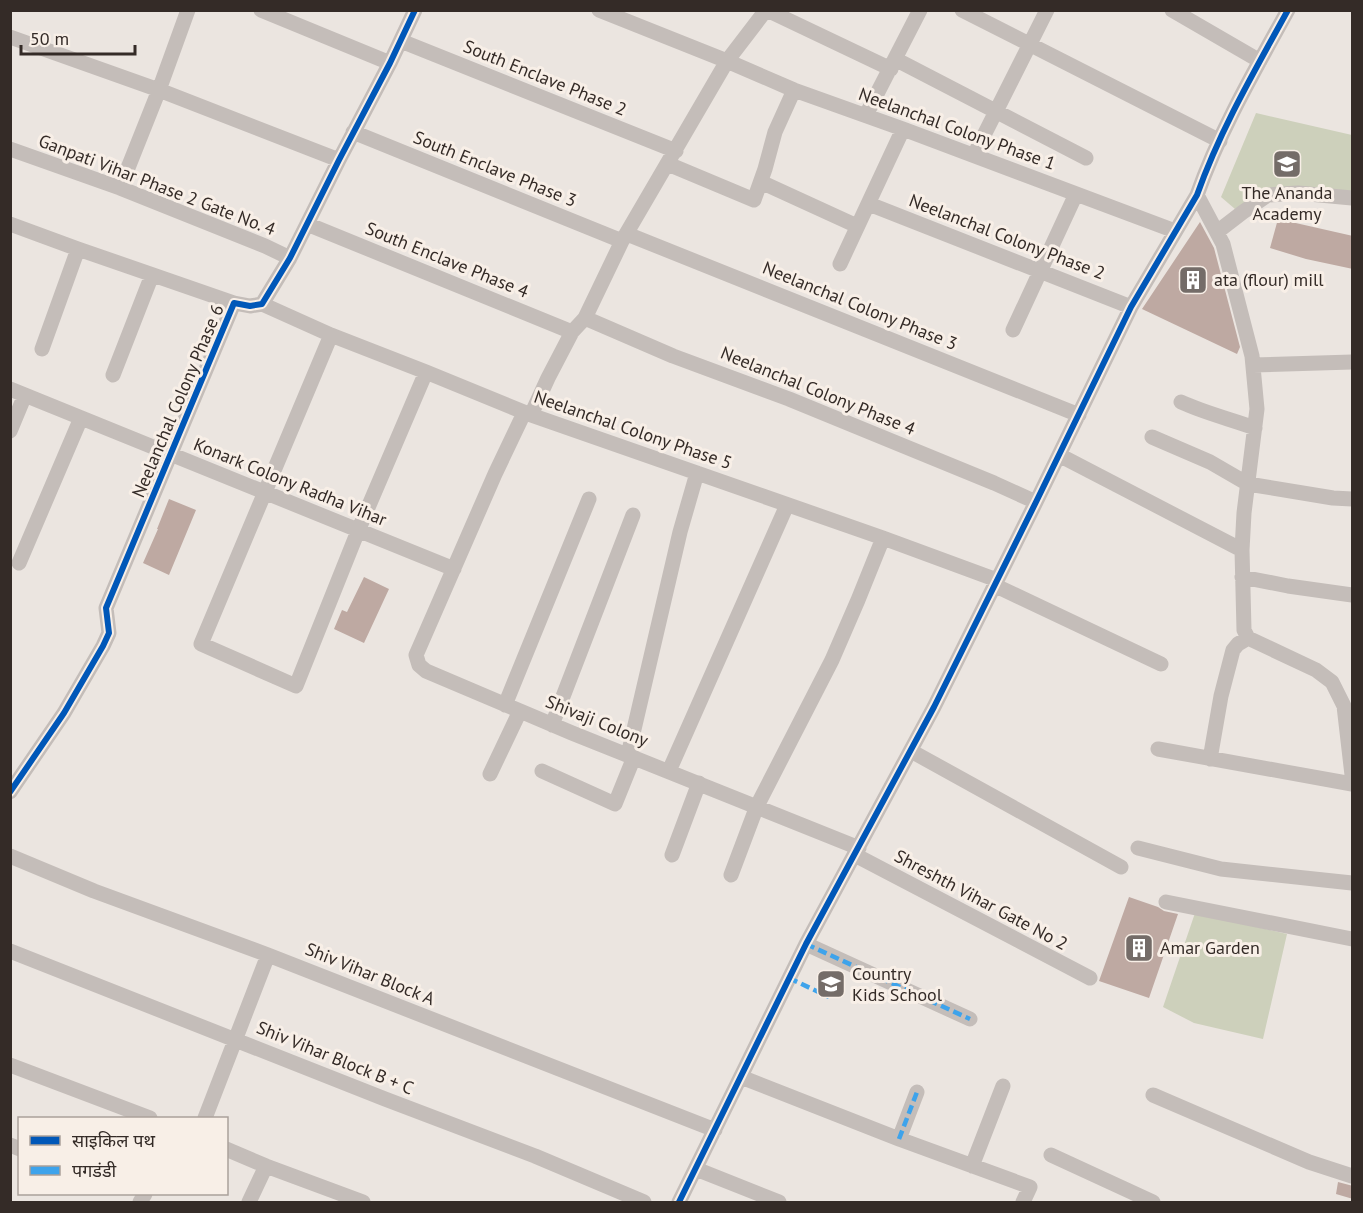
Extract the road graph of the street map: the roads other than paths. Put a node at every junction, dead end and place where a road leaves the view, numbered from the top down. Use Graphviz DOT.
graph roads {
  1 [pos="188,10"];
  2 [pos="261,10"];
  3 [pos="415,10"];
  4 [pos="599,10"];
  5 [pos="766,10"];
  6 [pos="920,10"];
  7 [pos="962,10"];
  8 [pos="1047,10"];
  9 [pos="1172,10"];
  10 [pos="1288,10"];
  11 [pos="10,37"];
  12 [pos="401,41"];
  13 [pos="1030,45"];
  14 [pos="727,61"];
  15 [pos="1260,61"];
  16 [pos="390,63"];
  17 [pos="893,64"];
  18 [pos="159,90"];
  19 [pos="794,90"];
  20 [pos="996,112"];
  21 [pos="866,116"];
  22 [pos="903,129"];
  23 [pos="353,132"];
  24 [pos="1220,141"];
  25 [pos="10,149"];
  26 [pos="974,155"];
  27 [pos="672,157"];
  28 [pos="1086,158"];
  29 [pos="339,160"];
  30 [pos="761,182"];
  31 [pos="120,188"];
  32 [pos="1076,194"];
  33 [pos="1197,195"];
  34 [pos="1353,198"];
  35 [pos="869,204"];
  36 [pos="10,224"];
  37 [pos="307,224"];
  38 [pos="857,226"];
  39 [pos="1175,231"];
  40 [pos="1217,232"];
  41 [pos="625,238"];
  42 [pos="78,249"];
  43 [pos="290,258"];
  44 [pos="840,264"];
  45 [pos="1041,272"];
  46 [pos="152,275"];
  47 [pos="234,303"];
  48 [pos="262,304"];
  49 [pos="1131,307"];
  50 [pos="585,318"];
  51 [pos="1013,330"];
  52 [pos="572,332"];
  53 [pos="331,335"];
  54 [pos="42,349"];
  55 [pos="1353,362"];
  56 [pos="1253,365"];
  57 [pos="426,372"];
  58 [pos="113,375"];
  59 [pos="18,392"];
  60 [pos="1181,402"];
  61 [pos="527,414"];
  62 [pos="1079,415"];
  63 [pos="81,418"];
  64 [pos="1255,428"];
  65 [pos="10,431"];
  66 [pos="1152,437"];
  67 [pos="171,454"];
  68 [pos="1059,455"];
  69 [pos="697,473"];
  70 [pos="1248,484"];
  71 [pos="265,493"];
  72 [pos="589,499"];
  73 [pos="1353,499"];
  74 [pos="1036,502"];
  75 [pos="787,505"];
  76 [pos="633,514"];
  77 [pos="358,531"];
  78 [pos="883,538"];
  79 [pos="1242,550"];
  80 [pos="19,563"];
  81 [pos="454,569"];
  82 [pos="1242,577"];
  83 [pos="996,582"];
  84 [pos="1353,595"];
  85 [pos="1248,638"];
  86 [pos="1161,664"];
  87 [pos="1348,706"];
  88 [pos="512,708"];
  89 [pos="552,725"];
  90 [pos="1158,748"];
  91 [pos="911,751"];
  92 [pos="631,756"];
  93 [pos="1210,759"];
  94 [pos="542,771"];
  95 [pos="669,771"];
  96 [pos="490,774"];
  97 [pos="1353,775"];
  98 [pos="699,783"];
  99 [pos="1353,784"];
  100 [pos="10,792"];
  101 [pos="757,806"];
  102 [pos="1138,848"];
  103 [pos="857,851"];
  104 [pos="672,855"];
  105 [pos="10,856"];
  106 [pos="1121,867"];
  107 [pos="731,875"];
  108 [pos="1353,883"];
  109 [pos="1166,902"];
  110 [pos="1353,939"];
  111 [pos="806,944"];
  112 [pos="10,951"];
  113 [pos="268,955"];
  114 [pos="1090,978"];
  115 [pos="970,1019"];
  116 [pos="235,1039"];
  117 [pos="10,1065"];
  118 [pos="741,1077"];
  119 [pos="1003,1086"];
  120 [pos="917,1092"];
  121 [pos="1153,1095"];
  122 [pos="145,1117"];
  123 [pos="206,1117"];
  124 [pos="715,1130"];
  125 [pos="898,1139"];
  126 [pos="228,1150"];
  127 [pos="1051,1155"];
  128 [pos="266,1166"];
  129 [pos="972,1166"];
  130 [pos="696,1169"];
  131 [pos="1353,1176"];
  132 [pos="355,1201"];
  133 [pos="249,1203"];
  134 [pos="644,1203"];
  135 [pos="679,1203"];
  136 [pos="779,1203"];
  137 [pos="1023,1203"];
  138 [pos="1153,1203"];
  1 -- 18 [label="street"];
  2 -- 16 [label="street"];
  3 -- 12 [label="street"];
  4 -- 14 [label="street, Neelanchal Colony Phase 1"];
  5 -- 14 [label="street, Shivaji Colony"];
  5 -- 17 [label="street"];
  6 -- 17 [label="street"];
  7 -- 13 [label="street"];
  8 -- 13 [label="street"];
  9 -- 15 [label="street"];
  10 -- 15 [label="street"];
  11 -- 18 [label="street"];
  12 -- 16 [label="street"];
  12 -- 27 [label="street, South Enclave Phase 2"];
  13 -- 20 [label="street"];
  13 -- 24 [label="street"];
  14 -- 19 [label="street, Neelanchal Colony Phase 1"];
  14 -- 27 [label="street, Shivaji Colony"];
  15 -- 24 [label="street"];
  16 -- 23 [label="street"];
  17 -- 20 [label="street"];
  17 -- 21 [label="street"];
  18 -- 29 [label="street"];
  18 -- 31 [label="street"];
  19 -- 21 [label="street, Neelanchal Colony Phase 1"];
  19 -- 30 [label="street"];
  20 -- 26 [label="street"];
  20 -- 28 [label="street"];
  21 -- 22 [label="street, Neelanchal Colony Phase 1"];
  22 -- 26 [label="street, Neelanchal Colony Phase 1"];
  22 -- 35 [label="street"];
  23 -- 29 [label="street"];
  23 -- 41 [label="street, South Enclave Phase 3"];
  24 -- 33 [label="street"];
  25 -- 31 [label="street, Ganpati Vihar Phase 2 Gate No. 4"];
  26 -- 32 [label="street, Neelanchal Colony Phase 1"];
  27 -- 30 [label="street, South Enclave Phase 2"];
  27 -- 41 [label="street, Shivaji Colony"];
  29 -- 37 [label="street"];
  30 -- 38 [label="street"];
  31 -- 43 [label="street, Ganpati Vihar Phase 2 Gate No. 4"];
  32 -- 39 [label="street, Neelanchal Colony Phase 1"];
  32 -- 45 [label="street"];
  33 -- 39 [label="street"];
  33 -- 40 [label="street"];
  34 -- 40 [label="street"];
  35 -- 38 [label="street"];
  35 -- 45 [label="street, Neelanchal Colony Phase 2"];
  36 -- 42 [label="street"];
  37 -- 43 [label="street"];
  37 -- 52 [label="street, South Enclave Phase 4"];
  38 -- 44 [label="street"];
  39 -- 49 [label="street"];
  40 -- 56 [label="street"];
  41 -- 50 [label="street, Shivaji Colony"];
  41 -- 62 [label="street, Neelanchal Colony Phase 3"];
  42 -- 46 [label="street"];
  42 -- 54 [label="street"];
  43 -- 48 [label="street"];
  45 -- 49 [label="street, Neelanchal Colony Phase 2"];
  45 -- 51 [label="street"];
  46 -- 47 [label="street"];
  46 -- 58 [label="street"];
  47 -- 48 [label="street, Neelanchal Colony Phase 6"];
  47 -- 67 [label="street, Neelanchal Colony Phase 6"];
  48 -- 53 [label="street, Neelanchal Colony Phase 5"];
  49 -- 62 [label="street"];
  50 -- 52 [label="street, Shivaji Colony"];
  50 -- 74 [label="street, Neelanchal Colony Phase 4"];
  52 -- 61 [label="street, Shivaji Colony"];
  53 -- 57 [label="street, Neelanchal Colony Phase 5"];
  53 -- 71 [label="street"];
  55 -- 56 [label="street"];
  56 -- 64 [label="street"];
  57 -- 61 [label="street, Neelanchal Colony Phase 5"];
  57 -- 77 [label="street"];
  59 -- 63 [label="street, Konark Colony Radha Vihar"];
  59 -- 65 [label="street"];
  60 -- 64 [label="street"];
  61 -- 69 [label="street, Neelanchal Colony Phase 5"];
  61 -- 81 [label="street, Shivaji Colony"];
  62 -- 68 [label="street"];
  63 -- 67 [label="street, Konark Colony Radha Vihar"];
  63 -- 80 [label="street"];
  64 -- 70 [label="street"];
  66 -- 70 [label="street"];
  67 -- 71 [label="street, Konark Colony Radha Vihar"];
  67 -- 100 [label="street, Neelanchal Colony Phase 6"];
  68 -- 74 [label="street"];
  68 -- 79 [label="street"];
  69 -- 75 [label="street, Neelanchal Colony Phase 5"];
  69 -- 92 [label="street"];
  70 -- 73 [label="street"];
  70 -- 79 [label="street"];
  71 -- 77 [label="street, Konark Colony Radha Vihar"];
  71 -- 77 [label="street"];
  72 -- 88 [label="street"];
  74 -- 83 [label="street"];
  75 -- 78 [label="street, Neelanchal Colony Phase 5"];
  75 -- 95 [label="street"];
  76 -- 89 [label="street"];
  77 -- 81 [label="street, Konark Colony Radha Vihar"];
  78 -- 83 [label="street, Neelanchal Colony Phase 5"];
  78 -- 101 [label="street"];
  79 -- 82 [label="street"];
  81 -- 88 [label="street, Shivaji Colony"];
  82 -- 84 [label="street"];
  82 -- 85 [label="street"];
  83 -- 86 [label="street, Neelanchal Colony Phase 5"];
  83 -- 91 [label="street"];
  85 -- 87 [label="street"];
  85 -- 93 [label="street"];
  87 -- 97 [label="street"];
  88 -- 89 [label="street, Shivaji Colony"];
  88 -- 96 [label="street"];
  89 -- 92 [label="street, Shivaji Colony"];
  90 -- 93 [label="street"];
  91 -- 103 [label="street"];
  91 -- 106 [label="street"];
  92 -- 94 [label="street"];
  92 -- 95 [label="street, Shivaji Colony"];
  93 -- 99 [label="street"];
  95 -- 98 [label="street, Shivaji Colony"];
  98 -- 101 [label="street, Shivaji Colony"];
  98 -- 104 [label="street"];
  101 -- 103 [label="street, Shivaji Colony"];
  101 -- 107 [label="street"];
  102 -- 108 [label="street"];
  103 -- 111 [label="street"];
  103 -- 114 [label="street, Shreshth Vihar Gate No 2"];
  105 -- 113 [label="street, Shiv Vihar Block A"];
  109 -- 110 [label="street"];
  111 -- 115 [label="street"];
  111 -- 118 [label="street"];
  112 -- 116 [label="street, Shiv Vihar Block B + C"];
  113 -- 116 [label="street"];
  113 -- 124 [label="street, Shiv Vihar Block A"];
  116 -- 123 [label="street"];
  116 -- 134 [label="street, Shiv Vihar Block B + C"];
  117 -- 122 [label="street"];
  118 -- 124 [label="street"];
  118 -- 125 [label="street"];
  119 -- 129 [label="street"];
  120 -- 125 [label="street"];
  121 -- 131 [label="street"];
  124 -- 130 [label="street"];
  125 -- 129 [label="street"];
  126 -- 128 [label="street"];
  127 -- 138 [label="street"];
  128 -- 132 [label="street"];
  128 -- 133 [label="street"];
  129 -- 137 [label="street"];
  130 -- 135 [label="street"];
  130 -- 136 [label="street"];
}
